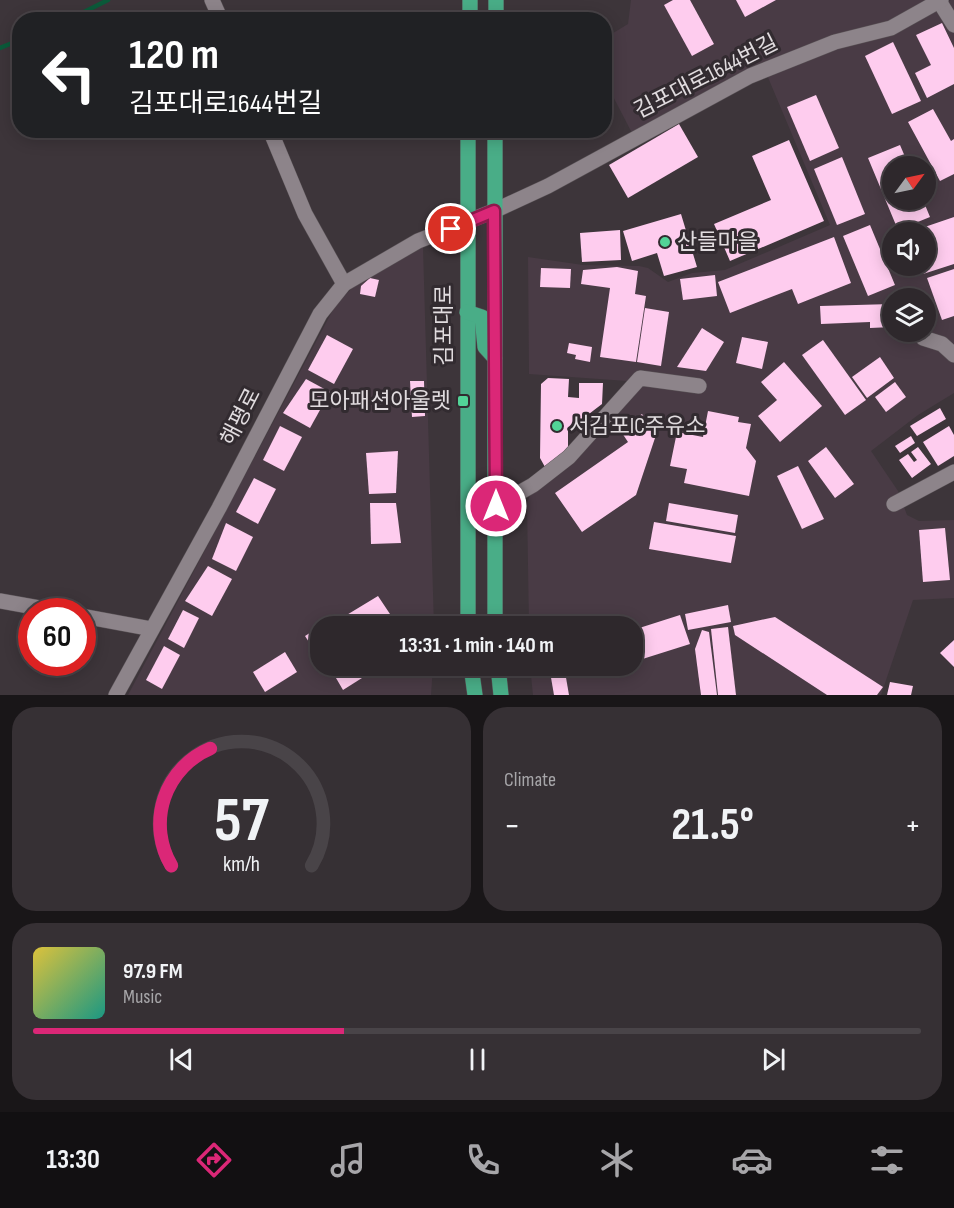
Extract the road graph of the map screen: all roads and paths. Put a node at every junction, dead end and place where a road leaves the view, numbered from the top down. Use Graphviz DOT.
graph roads {
  1 [pos="940,1"];
  2 [pos="954,25"];
  3 [pos="273,138"];
  4 [pos="468,138"];
  5 [pos="495,138"];
  6 [pos="494,211"];
  7 [pos="467,223"];
  8 [pos="344,284"];
  9 [pos="467,312"];
  10 [pos="936,342"];
  11 [pos="954,355"];
  12 [pos="495,358"];
  13 [pos="699,386"];
  14 [pos="954,472"];
  15 [pos="894,504"];
  16 [pos="496,506"];
  17 [pos="0,601"];
  18 [pos="18,604"];
  19 [pos="468,616"];
  20 [pos="495,616"];
  21 [pos="96,619"];
  22 [pos="152,629"];
  23 [pos="472,676"];
  24 [pos="499,676"];
  25 [pos="116,695"];
  26 [pos="475,695"];
  27 [pos="501,695"];
  1 -- 2 [label="lane, 김포대로1644번길"];
  1 -- 6 [label="lane, 김포대로1644번길"];
  3 -- 8 [label="lane"];
  4 -- 7 [label="main road, 김포대로"];
  5 -- 6 [label="main road"];
  6 -- 7 [label="lane, 김포대로1644번길"];
  6 -- 12 [label="main road"];
  7 -- 8 [label="lane, 해평로"];
  7 -- 9 [label="main road, 김포대로"];
  8 -- 22 [label="lane, 해평로"];
  9 -- 12 [label="main road"];
  9 -- 19 [label="main road, 김포대로"];
  10 -- 11 [label="lane"];
  12 -- 16 [label="main road"];
  13 -- 16 [label="lane"];
  14 -- 15 [label="lane"];
  16 -- 20 [label="main road"];
  17 -- 18 [label="lane"];
  21 -- 22 [label="lane"];
  22 -- 25 [label="lane, 해평로"];
  23 -- 26 [label="main road"];
  24 -- 27 [label="main road"];
}
